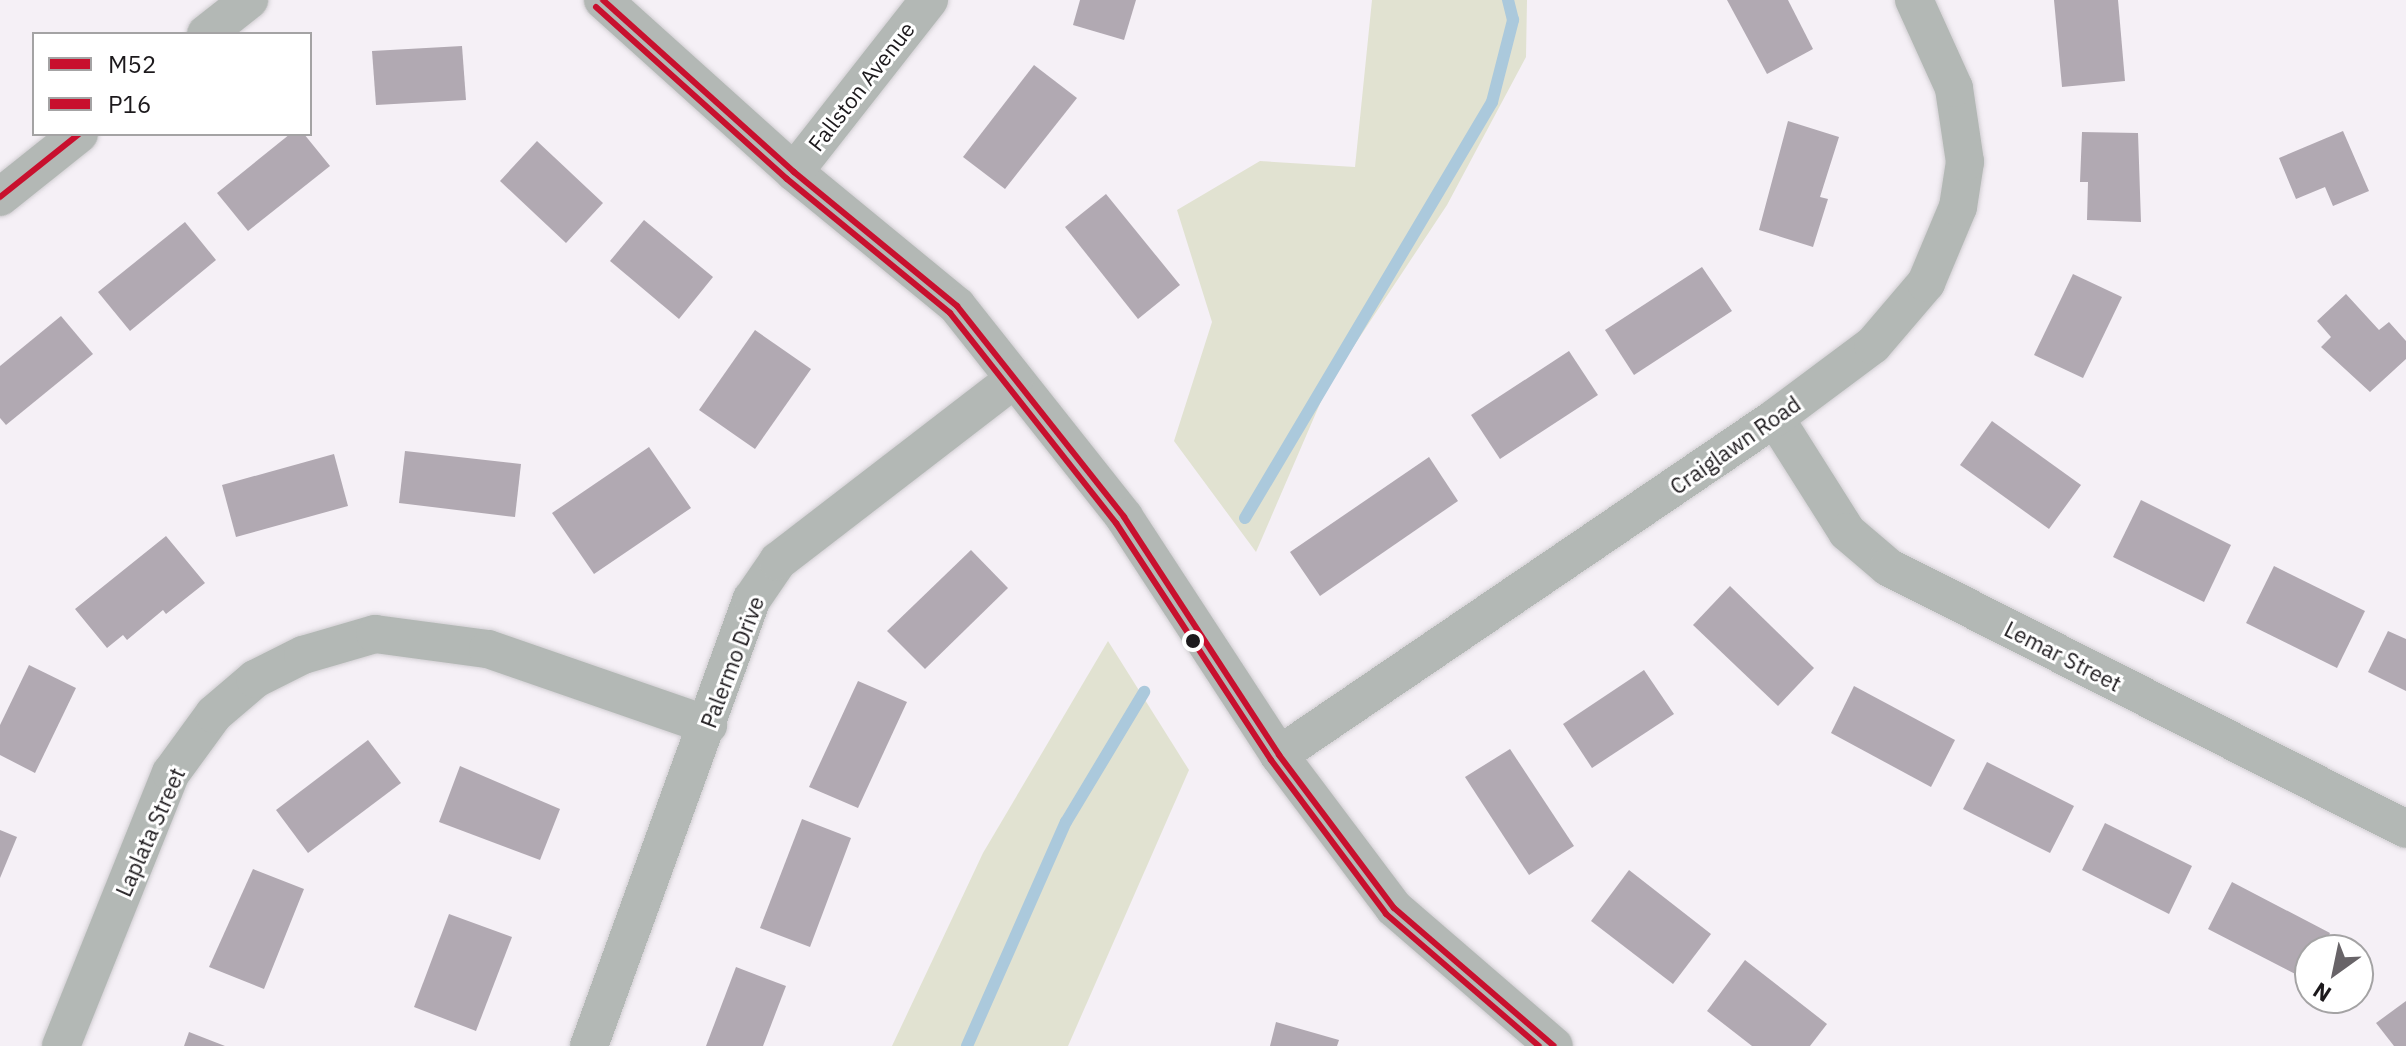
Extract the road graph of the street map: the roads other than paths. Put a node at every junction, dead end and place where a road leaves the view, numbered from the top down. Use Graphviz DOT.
graph roads {
  1 [pos="249,0"];
  2 [pos="603,0"];
  3 [pos="929,0"];
  4 [pos="1914,0"];
  5 [pos="209,32"];
  6 [pos="76,136"];
  7 [pos="794,172"];
  8 [pos="0,197"];
  9 [pos="1014,379"];
  10 [pos="1775,418"];
  11 [pos="708,725"];
  12 [pos="1279,755"];
  13 [pos="2406,829"];
  14 [pos="1513,1033"];
  15 [pos="61,1046"];
  16 [pos="589,1046"];
  17 [pos="1554,1046"];
  1 -- 5 [label="street"];
  2 -- 7 [label="street"];
  3 -- 7 [label="street, Fallston Avenue"];
  4 -- 10 [label="street, Craiglawn Road"];
  6 -- 8 [label="street"];
  7 -- 9 [label="street"];
  9 -- 11 [label="street, Palermo Drive"];
  9 -- 12 [label="street"];
  10 -- 12 [label="street, Craiglawn Road"];
  10 -- 13 [label="street, Lemar Street"];
  11 -- 15 [label="street, Laplata Street"];
  11 -- 16 [label="street, Palermo Drive"];
  12 -- 14 [label="street"];
  14 -- 17 [label="street"];
}
